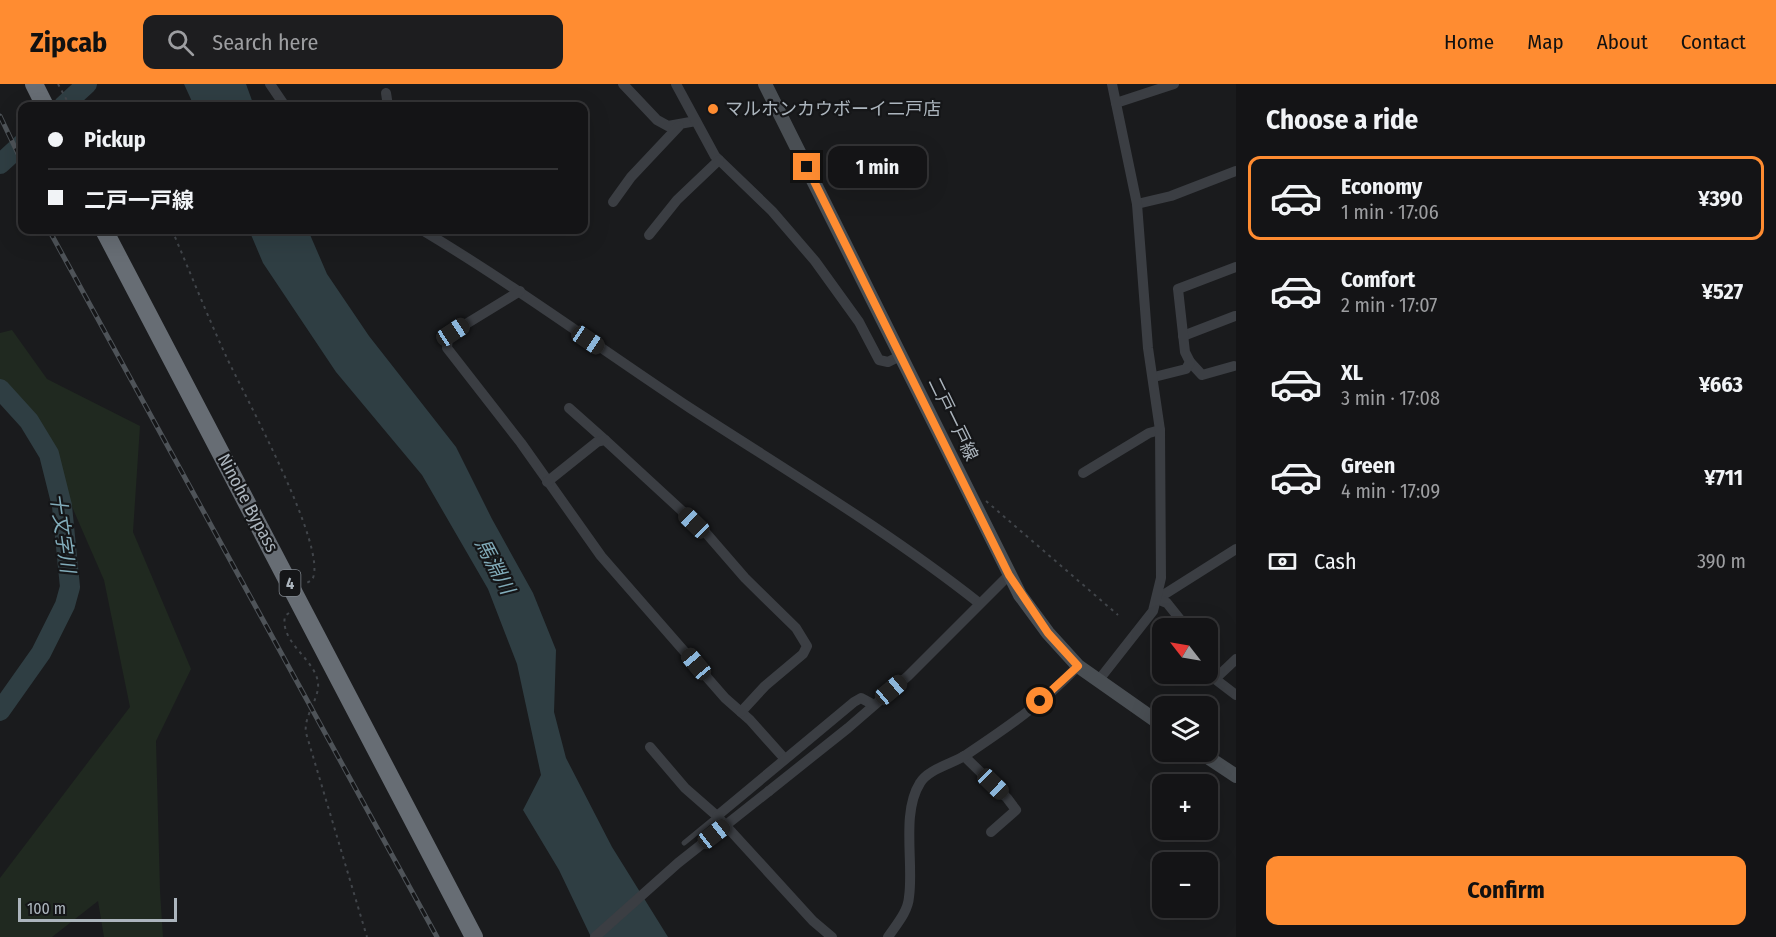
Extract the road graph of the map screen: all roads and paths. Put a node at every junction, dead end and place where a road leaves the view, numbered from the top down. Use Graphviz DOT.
graph roads {
  1 [pos="34,84"];
  2 [pos="58,84"];
  3 [pos="270,84"];
  4 [pos="623,84"];
  5 [pos="676,84"];
  6 [pos="765,84"];
  7 [pos="1112,84"];
  8 [pos="1173,84"];
  9 [pos="386,93"];
  10 [pos="43,102"];
  11 [pos="68,102"];
  12 [pos="282,102"];
  13 [pos="387,102"];
  14 [pos="1116,103"];
  15 [pos="696,121"];
  16 [pos="679,126"];
  17 [pos="719,160"];
  18 [pos="1236,171"];
  19 [pos="613,202"];
  20 [pos="1137,204"];
  21 [pos="106,234"];
  22 [pos="174,234"];
  23 [pos="439,235"];
  24 [pos="649,235"];
  25 [pos="1236,267"];
  26 [pos="520,291"];
  27 [pos="1235,316"];
  28 [pos="1183,336"];
  29 [pos="902,355"];
  30 [pos="1190,362"];
  31 [pos="1234,366"];
  32 [pos="1154,377"];
  33 [pos="569,408"];
  34 [pos="1160,430"];
  35 [pos="605,440"];
  36 [pos="1083,473"];
  37 [pos="547,483"];
  38 [pos="974,503"];
  39 [pos="1236,549"];
  40 [pos="1009,575"];
  41 [pos="298,596"];
  42 [pos="1157,599"];
  43 [pos="979,603"];
  44 [pos="1118,615"];
  45 [pos="1179,618"];
  46 [pos="1236,659"];
  47 [pos="1078,666"];
  48 [pos="1218,671"];
  49 [pos="1098,681"];
  50 [pos="1218,681"];
  51 [pos="1236,695"];
  52 [pos="874,705"];
  53 [pos="741,712"];
  54 [pos="1152,718"];
  55 [pos="650,747"];
  56 [pos="964,756"];
  57 [pos="784,758"];
  58 [pos="1215,762"];
  59 [pos="1236,776"];
  60 [pos="717,816"];
  61 [pos="991,832"];
  62 [pos="684,843"];
  63 [pos="367,937"];
  64 [pos="474,937"];
  65 [pos="596,937"];
  66 [pos="832,937"];
  67 [pos="888,937"];
  1 -- 10 [label="highway"];
  2 -- 11 [label="path"];
  3 -- 12 [label="street"];
  4 -- 16 [label="street"];
  5 -- 15 [label="street"];
  6 -- 29 [label="main road, 二戸一戸線"];
  7 -- 14 [label="street"];
  8 -- 14 [label="street"];
  9 -- 13 [label="street"];
  14 -- 20 [label="street"];
  15 -- 16 [label="street"];
  15 -- 17 [label="street"];
  16 -- 19 [label="street"];
  17 -- 24 [label="street"];
  17 -- 29 [label="street"];
  18 -- 20 [label="street"];
  20 -- 32 [label="street"];
  21 -- 41 [label="highway, Ninohe Bypass / 4"];
  22 -- 41 [label="path"];
  23 -- 26 [label="street"];
  25 -- 28 [label="street"];
  26 -- 37 [label="street"];
  26 -- 43 [label="street"];
  27 -- 28 [label="street"];
  28 -- 30 [label="street"];
  29 -- 38 [label="main road, 二戸一戸線"];
  30 -- 31 [label="street"];
  30 -- 32 [label="street"];
  32 -- 34 [label="street"];
  33 -- 35 [label="street"];
  34 -- 36 [label="street"];
  34 -- 42 [label="street"];
  35 -- 37 [label="street"];
  35 -- 53 [label="street"];
  37 -- 53 [label="street"];
  38 -- 40 [label="main road, 二戸一戸線"];
  38 -- 44 [label="path"];
  39 -- 42 [label="street"];
  40 -- 43 [label="street"];
  40 -- 47 [label="main road, 二戸一戸線"];
  41 -- 63 [label="path"];
  41 -- 64 [label="highway, Ninohe Bypass / 4"];
  42 -- 45 [label="street"];
  42 -- 49 [label="street"];
  43 -- 52 [label="street"];
  46 -- 48 [label="street"];
  47 -- 49 [label="main road, 二戸一戸線"];
  47 -- 56 [label="street"];
  49 -- 54 [label="main road, 二戸一戸線"];
  50 -- 51 [label="street"];
  52 -- 57 [label="street"];
  52 -- 65 [label="street, bridge"];
  53 -- 57 [label="street"];
  55 -- 60 [label="street"];
  56 -- 61 [label="street"];
  56 -- 67 [label="street"];
  57 -- 60 [label="street"];
  58 -- 59 [label="main road"];
  60 -- 62 [label="lane"];
  60 -- 66 [label="street"];
}
